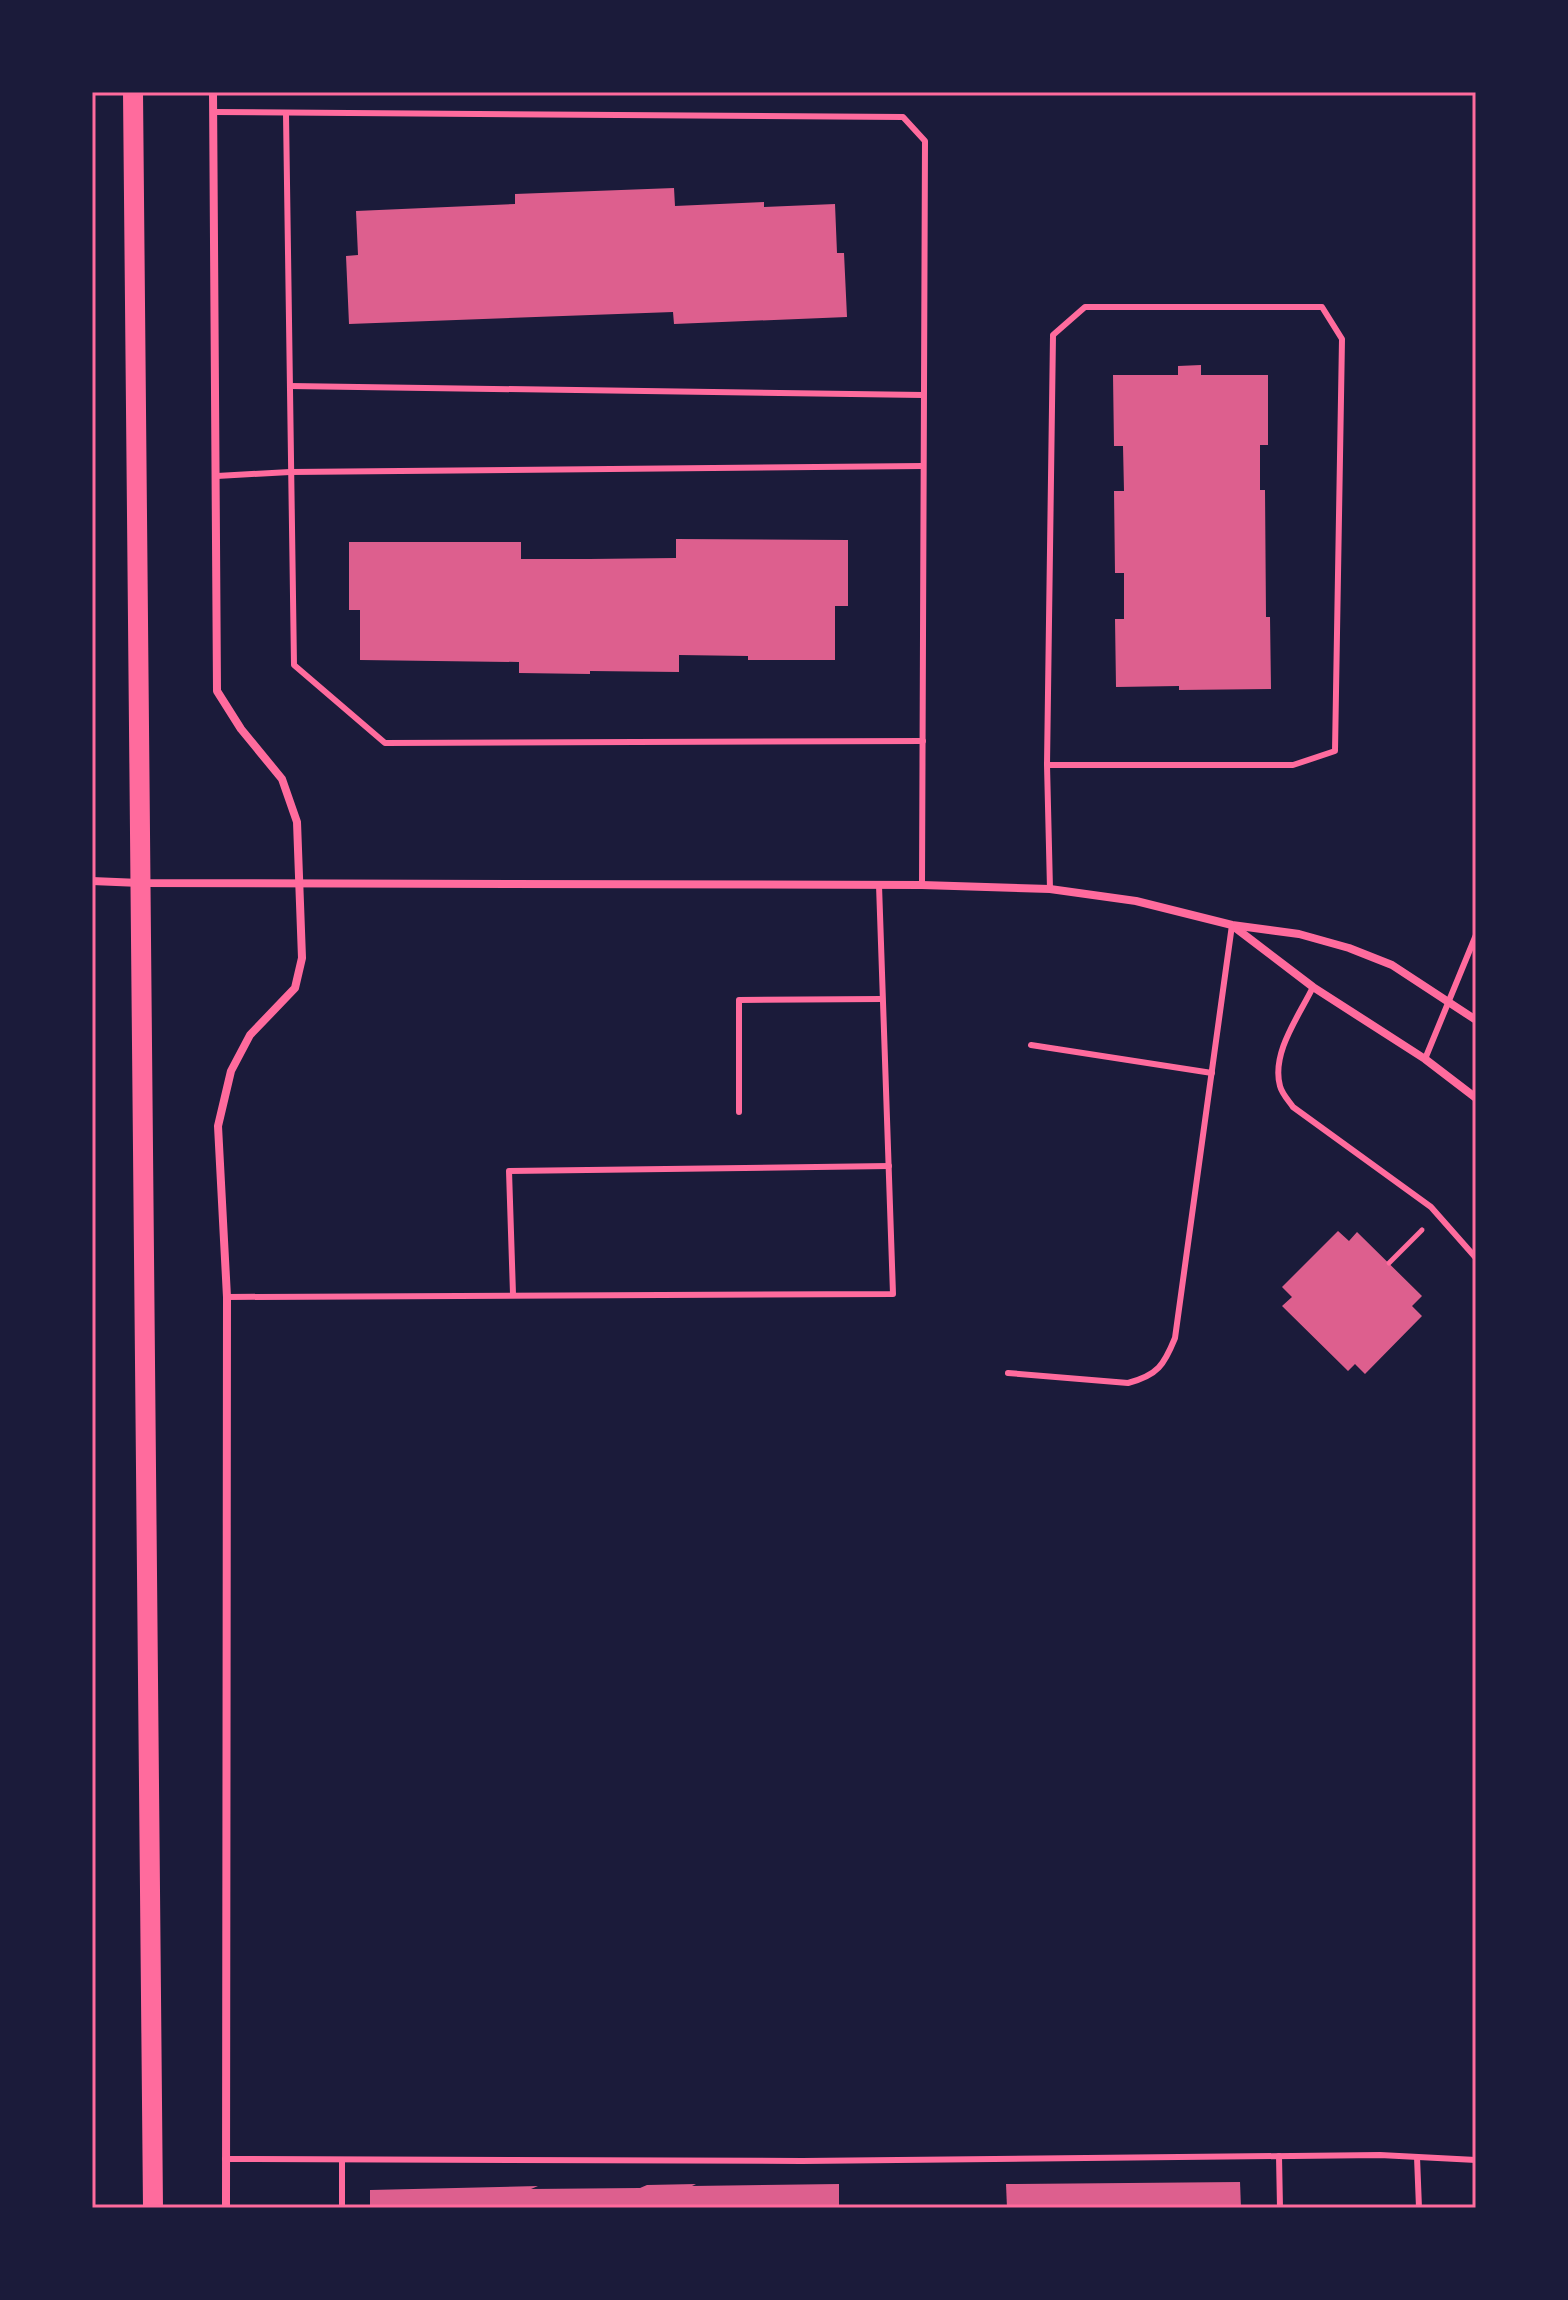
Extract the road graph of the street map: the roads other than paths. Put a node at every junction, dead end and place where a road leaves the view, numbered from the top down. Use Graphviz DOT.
graph roads {
  1 [pos="133,92"];
  2 [pos="213,92"];
  3 [pos="214,112"];
  4 [pos="286,114"];
  5 [pos="290,386"];
  6 [pos="923,395"];
  7 [pos="923,466"];
  8 [pos="290,472"];
  9 [pos="217,476"];
  10 [pos="923,741"];
  11 [pos="1047,765"];
  12 [pos="92,881"];
  13 [pos="140,883"];
  14 [pos="301,883"];
  15 [pos="879,885"];
  16 [pos="922,885"];
  17 [pos="1050,889"];
  18 [pos="1232,925"];
  19 [pos="1476,935"];
  20 [pos="1313,987"];
  21 [pos="882,999"];
  22 [pos="1449,1002"];
  23 [pos="1476,1020"];
  24 [pos="1031,1045"];
  25 [pos="1425,1059"];
  26 [pos="1212,1073"];
  27 [pos="1476,1098"];
  28 [pos="739,1112"];
  29 [pos="889,1166"];
  30 [pos="1476,1258"];
  31 [pos="513,1294"];
  32 [pos="227,1297"];
  33 [pos="1008,1373"];
  34 [pos="1279,2156"];
  35 [pos="1417,2157"];
  36 [pos="225,2159"];
  37 [pos="342,2160"];
  38 [pos="1476,2160"];
  39 [pos="153,2208"];
  40 [pos="226,2208"];
  41 [pos="342,2208"];
  42 [pos="1280,2208"];
  43 [pos="1419,2208"];
  1 -- 13 [label="main road"];
  2 -- 3 [label="street"];
  3 -- 4 [label="lane"];
  3 -- 9 [label="street"];
  4 -- 5 [label="lane"];
  4 -- 6 [label="lane"];
  5 -- 6 [label="lane"];
  5 -- 8 [label="lane"];
  6 -- 7 [label="lane"];
  7 -- 8 [label="lane"];
  7 -- 10 [label="lane"];
  8 -- 9 [label="lane"];
  8 -- 10 [label="lane"];
  9 -- 14 [label="street"];
  10 -- 16 [label="lane"];
  11 -- 11 [label="lane"];
  11 -- 17 [label="lane"];
  12 -- 13 [label="street"];
  13 -- 14 [label="street"];
  13 -- 39 [label="main road"];
  14 -- 15 [label="street"];
  14 -- 32 [label="street"];
  15 -- 16 [label="street"];
  15 -- 21 [label="lane"];
  16 -- 17 [label="street"];
  17 -- 18 [label="street"];
  18 -- 20 [label="street"];
  18 -- 22 [label="street"];
  18 -- 26 [label="lane"];
  19 -- 22 [label="lane"];
  20 -- 25 [label="street"];
  20 -- 30 [label="lane"];
  21 -- 28 [label="lane"];
  21 -- 29 [label="lane"];
  22 -- 23 [label="street"];
  22 -- 25 [label="lane"];
  24 -- 26 [label="lane"];
  25 -- 27 [label="street"];
  26 -- 33 [label="lane"];
  29 -- 31 [label="lane"];
  29 -- 31 [label="lane"];
  31 -- 32 [label="lane"];
  32 -- 36 [label="street"];
  34 -- 35 [label="lane"];
  34 -- 37 [label="lane"];
  34 -- 42 [label="lane"];
  35 -- 38 [label="lane"];
  35 -- 43 [label="lane"];
  36 -- 37 [label="lane"];
  36 -- 40 [label="street"];
  37 -- 41 [label="lane"];
}
